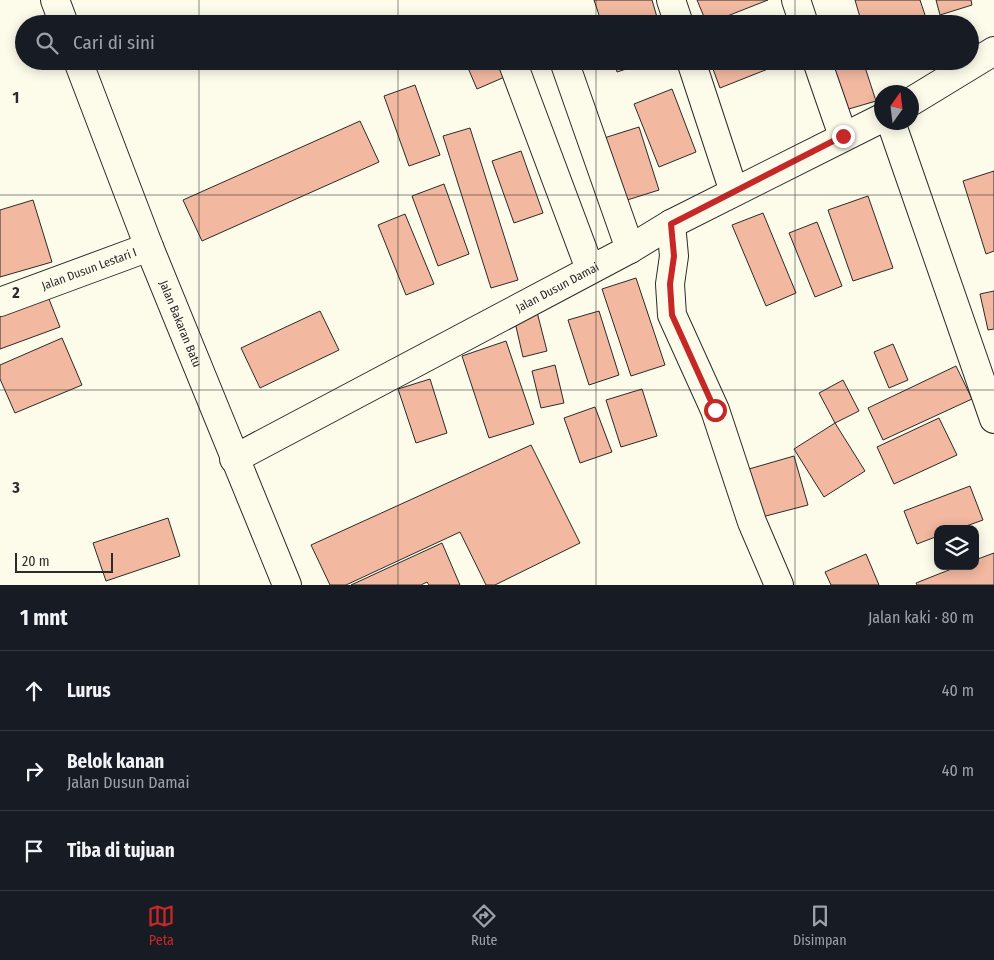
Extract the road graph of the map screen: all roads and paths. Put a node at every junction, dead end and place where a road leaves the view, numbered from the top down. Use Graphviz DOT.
graph roads {
  1 [pos="55,0"];
  2 [pos="672,0"];
  3 [pos="796,0"];
  4 [pos="61,15"];
  5 [pos="676,15"];
  6 [pos="801,15"];
  7 [pos="994,51"];
  8 [pos="979,60"];
  9 [pos="81,70"];
  10 [pos="515,70"];
  11 [pos="567,70"];
  12 [pos="694,70"];
  13 [pos="820,70"];
  14 [pos="963,70"];
  15 [pos="919,97"];
  16 [pos="874,122"];
  17 [pos="894,130"];
  18 [pos="843,136"];
  19 [pos="734,192"];
  20 [pos="671,224"];
  21 [pos="149,247"];
  22 [pos="630,248"];
  23 [pos="590,270"];
  24 [pos="0,302"];
  25 [pos="994,419"];
  26 [pos="234,459"];
  27 [pos="286,585"];
  28 [pos="779,585"];
  1 -- 4 [label="main road"];
  2 -- 5 [label="main road"];
  3 -- 6 [label="main road"];
  7 -- 8 [label="main road"];
  9 -- 21 [label="main road, Jalan Bakaran Batu"];
  10 -- 23 [label="main road"];
  11 -- 22 [label="main road"];
  12 -- 19 [label="main road"];
  13 -- 18 [label="main road"];
  14 -- 15 [label="main road"];
  16 -- 18 [label="main road, Jalan Dusun Damai"];
  17 -- 25 [label="main road"];
  18 -- 19 [label="main road, Jalan Dusun Damai"];
  19 -- 20 [label="main road, Jalan Dusun Damai"];
  20 -- 22 [label="main road, Jalan Dusun Damai"];
  20 -- 28 [label="main road"];
  21 -- 24 [label="main road, Jalan Dusun Lestari I"];
  21 -- 26 [label="main road, Jalan Bakaran Batu"];
  22 -- 23 [label="main road, Jalan Dusun Damai"];
  23 -- 26 [label="main road, Jalan Dusun Damai"];
  26 -- 27 [label="main road, Jalan Bakaran Batu"];
}
